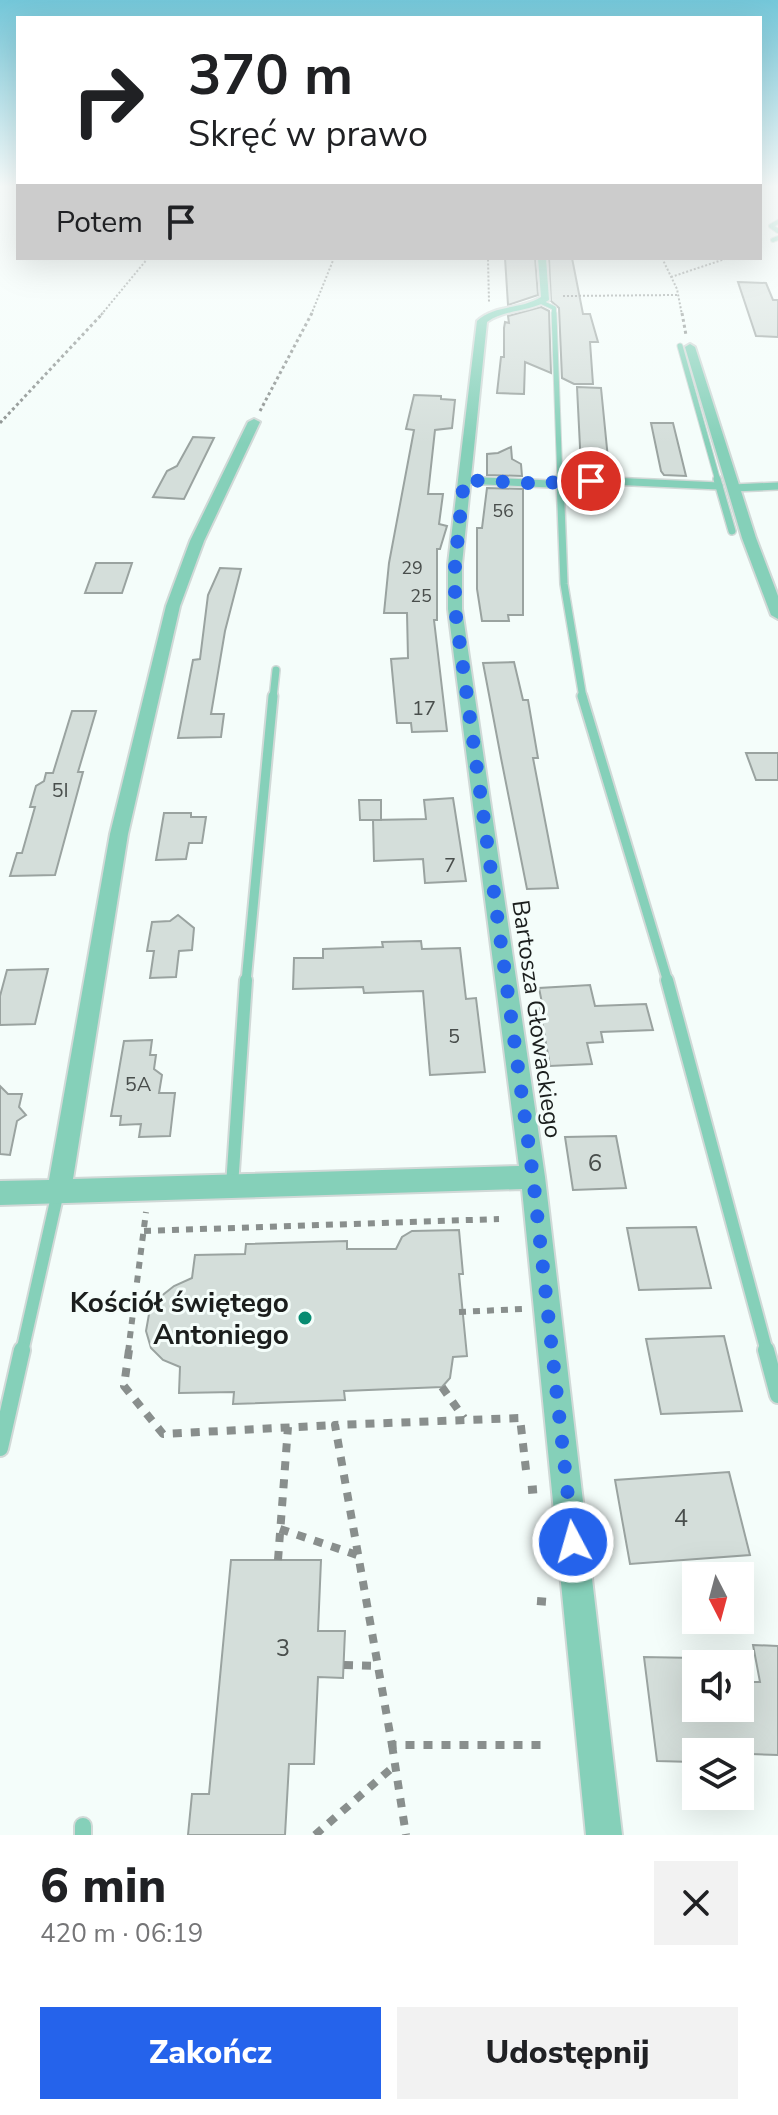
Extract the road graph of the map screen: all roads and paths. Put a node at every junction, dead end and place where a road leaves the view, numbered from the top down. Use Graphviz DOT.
graph roads {
  1 [pos="136,273"];
  2 [pos="329,273"];
  3 [pos="490,273"];
  4 [pos="542,273"];
  5 [pos="669,273"];
  6 [pos="684,273"];
  7 [pos="671,277"];
  8 [pos="677,295"];
  9 [pos="543,300"];
  10 [pos="488,315"];
  11 [pos="685,347"];
  12 [pos="254,422"];
  13 [pos="0,423"];
  14 [pos="559,479"];
  15 [pos="464,480"];
  16 [pos="719,486"];
  17 [pos="778,486"];
  18 [pos="733,488"];
  19 [pos="732,531"];
  20 [pos="778,615"];
  21 [pos="276,670"];
  22 [pos="533,1177"];
  23 [pos="232,1186"];
  24 [pos="59,1191"];
  25 [pos="0,1193"];
  26 [pos="146,1212"];
  27 [pos="499,1219"];
  28 [pos="144,1231"];
  29 [pos="524,1309"];
  30 [pos="459,1312"];
  31 [pos="442,1387"];
  32 [pos="778,1395"];
  33 [pos="465,1419"];
  34 [pos="335,1425"];
  35 [pos="288,1427"];
  36 [pos="0,1448"];
  37 [pos="526,1470"];
  38 [pos="280,1529"];
  39 [pos="360,1556"];
  40 [pos="278,1560"];
  41 [pos="344,1665"];
  42 [pos="379,1666"];
  43 [pos="392,1745"];
  44 [pos="543,1745"];
  45 [pos="393,1767"];
  46 [pos="315,1835"];
  47 [pos="406,1835"];
  48 [pos="604,1835"];
  1 -- 13 [label="path"];
  2 -- 12 [label="path"];
  3 -- 10 [label="path"];
  4 -- 9 [label="street"];
  5 -- 7 [label="path"];
  6 -- 7 [label="path"];
  7 -- 8 [label="path"];
  8 -- 9 [label="path"];
  8 -- 11 [label="path"];
  9 -- 10 [label="street"];
  9 -- 14 [label="lane"];
  10 -- 15 [label="street, Bartosza Głowackiego"];
  11 -- 16 [label="lane"];
  11 -- 18 [label="street"];
  12 -- 24 [label="street"];
  14 -- 15 [label="lane"];
  14 -- 16 [label="lane"];
  14 -- 32 [label="lane"];
  15 -- 22 [label="street, Bartosza Głowackiego"];
  16 -- 19 [label="lane"];
  17 -- 18 [label="lane"];
  18 -- 20 [label="street"];
  21 -- 23 [label="lane"];
  22 -- 23 [label="street"];
  22 -- 48 [label="street, Bartosza Głowackiego"];
  23 -- 24 [label="street"];
  24 -- 25 [label="street"];
  24 -- 36 [label="lane"];
  26 -- 28 [label="path"];
  27 -- 28 [label="path"];
  28 -- 35 [label="path"];
  29 -- 30 [label="path"];
  31 -- 33 [label="path"];
  33 -- 34 [label="path"];
  33 -- 37 [label="path"];
  34 -- 35 [label="path"];
  34 -- 39 [label="path"];
  35 -- 38 [label="path"];
  38 -- 39 [label="path"];
  38 -- 40 [label="path"];
  39 -- 42 [label="path"];
  41 -- 42 [label="path"];
  42 -- 43 [label="path"];
  43 -- 44 [label="path"];
  43 -- 45 [label="path"];
  45 -- 46 [label="path"];
  45 -- 47 [label="path"];
}
